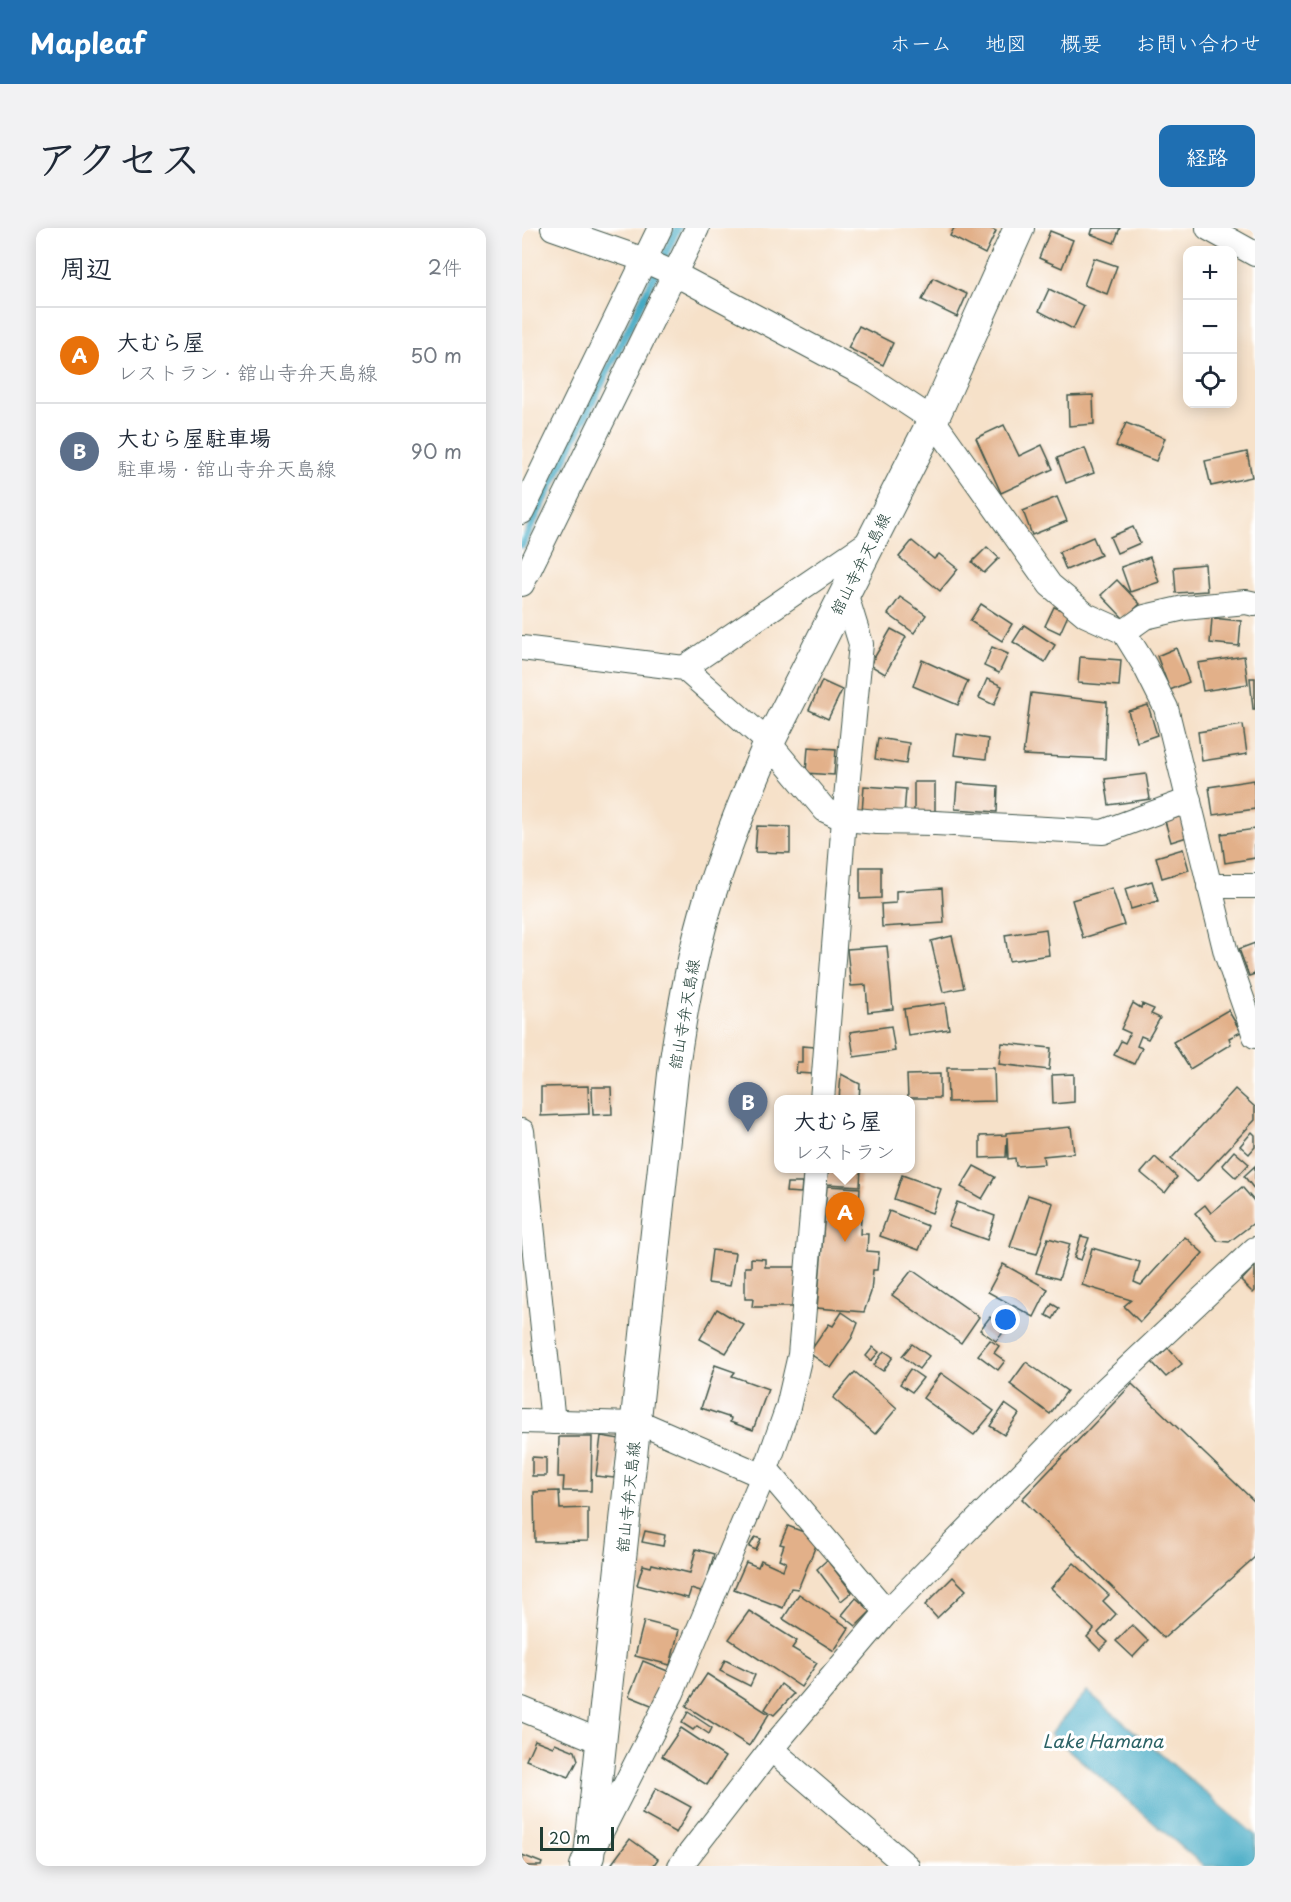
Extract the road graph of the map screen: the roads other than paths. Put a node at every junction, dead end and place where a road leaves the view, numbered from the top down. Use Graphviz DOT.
graph roads {
  1 [pos="554,228"];
  2 [pos="660,228"];
  3 [pos="696,228"];
  4 [pos="1019,228"];
  5 [pos="1208,228"];
  6 [pos="1255,254"];
  7 [pos="659,267"];
  8 [pos="933,420"];
  9 [pos="522,512"];
  10 [pos="872,540"];
  11 [pos="522,584"];
  12 [pos="845,592"];
  13 [pos="1255,604"];
  14 [pos="1124,632"];
  15 [pos="522,648"];
  16 [pos="684,668"];
  17 [pos="768,743"];
  18 [pos="1189,800"];
  19 [pos="844,819"];
  20 [pos="1209,886"];
  21 [pos="1255,886"];
  22 [pos="1255,1036"];
  23 [pos="822,1095"];
  24 [pos="522,1131"];
  25 [pos="816,1173"];
  26 [pos="1255,1249"];
  27 [pos="522,1421"];
  28 [pos="554,1422"];
  29 [pos="636,1422"];
  30 [pos="764,1473"];
  31 [pos="887,1612"];
  32 [pos="522,1709"];
  33 [pos="602,1742"];
  34 [pos="771,1749"];
  35 [pos="587,1861"];
  36 [pos="680,1866"];
  37 [pos="906,1866"];
  1 -- 7 [label="street"];
  2 -- 7 [label="street"];
  3 -- 7 [label="street"];
  4 -- 8 [label="main road, 舘山寺弁天島線"];
  5 -- 6 [label="street"];
  7 -- 8 [label="street"];
  7 -- 9 [label="street"];
  7 -- 11 [label="street"];
  8 -- 10 [label="main road, 舘山寺弁天島線"];
  8 -- 14 [label="street"];
  10 -- 12 [label="main road, 舘山寺弁天島線"];
  10 -- 16 [label="street"];
  12 -- 17 [label="main road, 舘山寺弁天島線"];
  12 -- 19 [label="street"];
  13 -- 14 [label="street"];
  14 -- 18 [label="street"];
  15 -- 16 [label="street"];
  16 -- 17 [label="street"];
  17 -- 19 [label="street"];
  17 -- 29 [label="main road, 舘山寺弁天島線"];
  18 -- 19 [label="street"];
  18 -- 20 [label="street"];
  19 -- 23 [label="street"];
  20 -- 21 [label="street"];
  20 -- 22 [label="street"];
  24 -- 28 [label="street"];
  25 -- 30 [label="street"];
  26 -- 31 [label="street"];
  27 -- 28 [label="street"];
  28 -- 29 [label="street"];
  29 -- 30 [label="street"];
  29 -- 33 [label="main road, 舘山寺弁天島線"];
  30 -- 31 [label="street"];
  30 -- 35 [label="street"];
  31 -- 34 [label="street"];
  32 -- 33 [label="street"];
  33 -- 35 [label="main road, 舘山寺弁天島線"];
  34 -- 36 [label="street"];
  34 -- 37 [label="street"];
}
